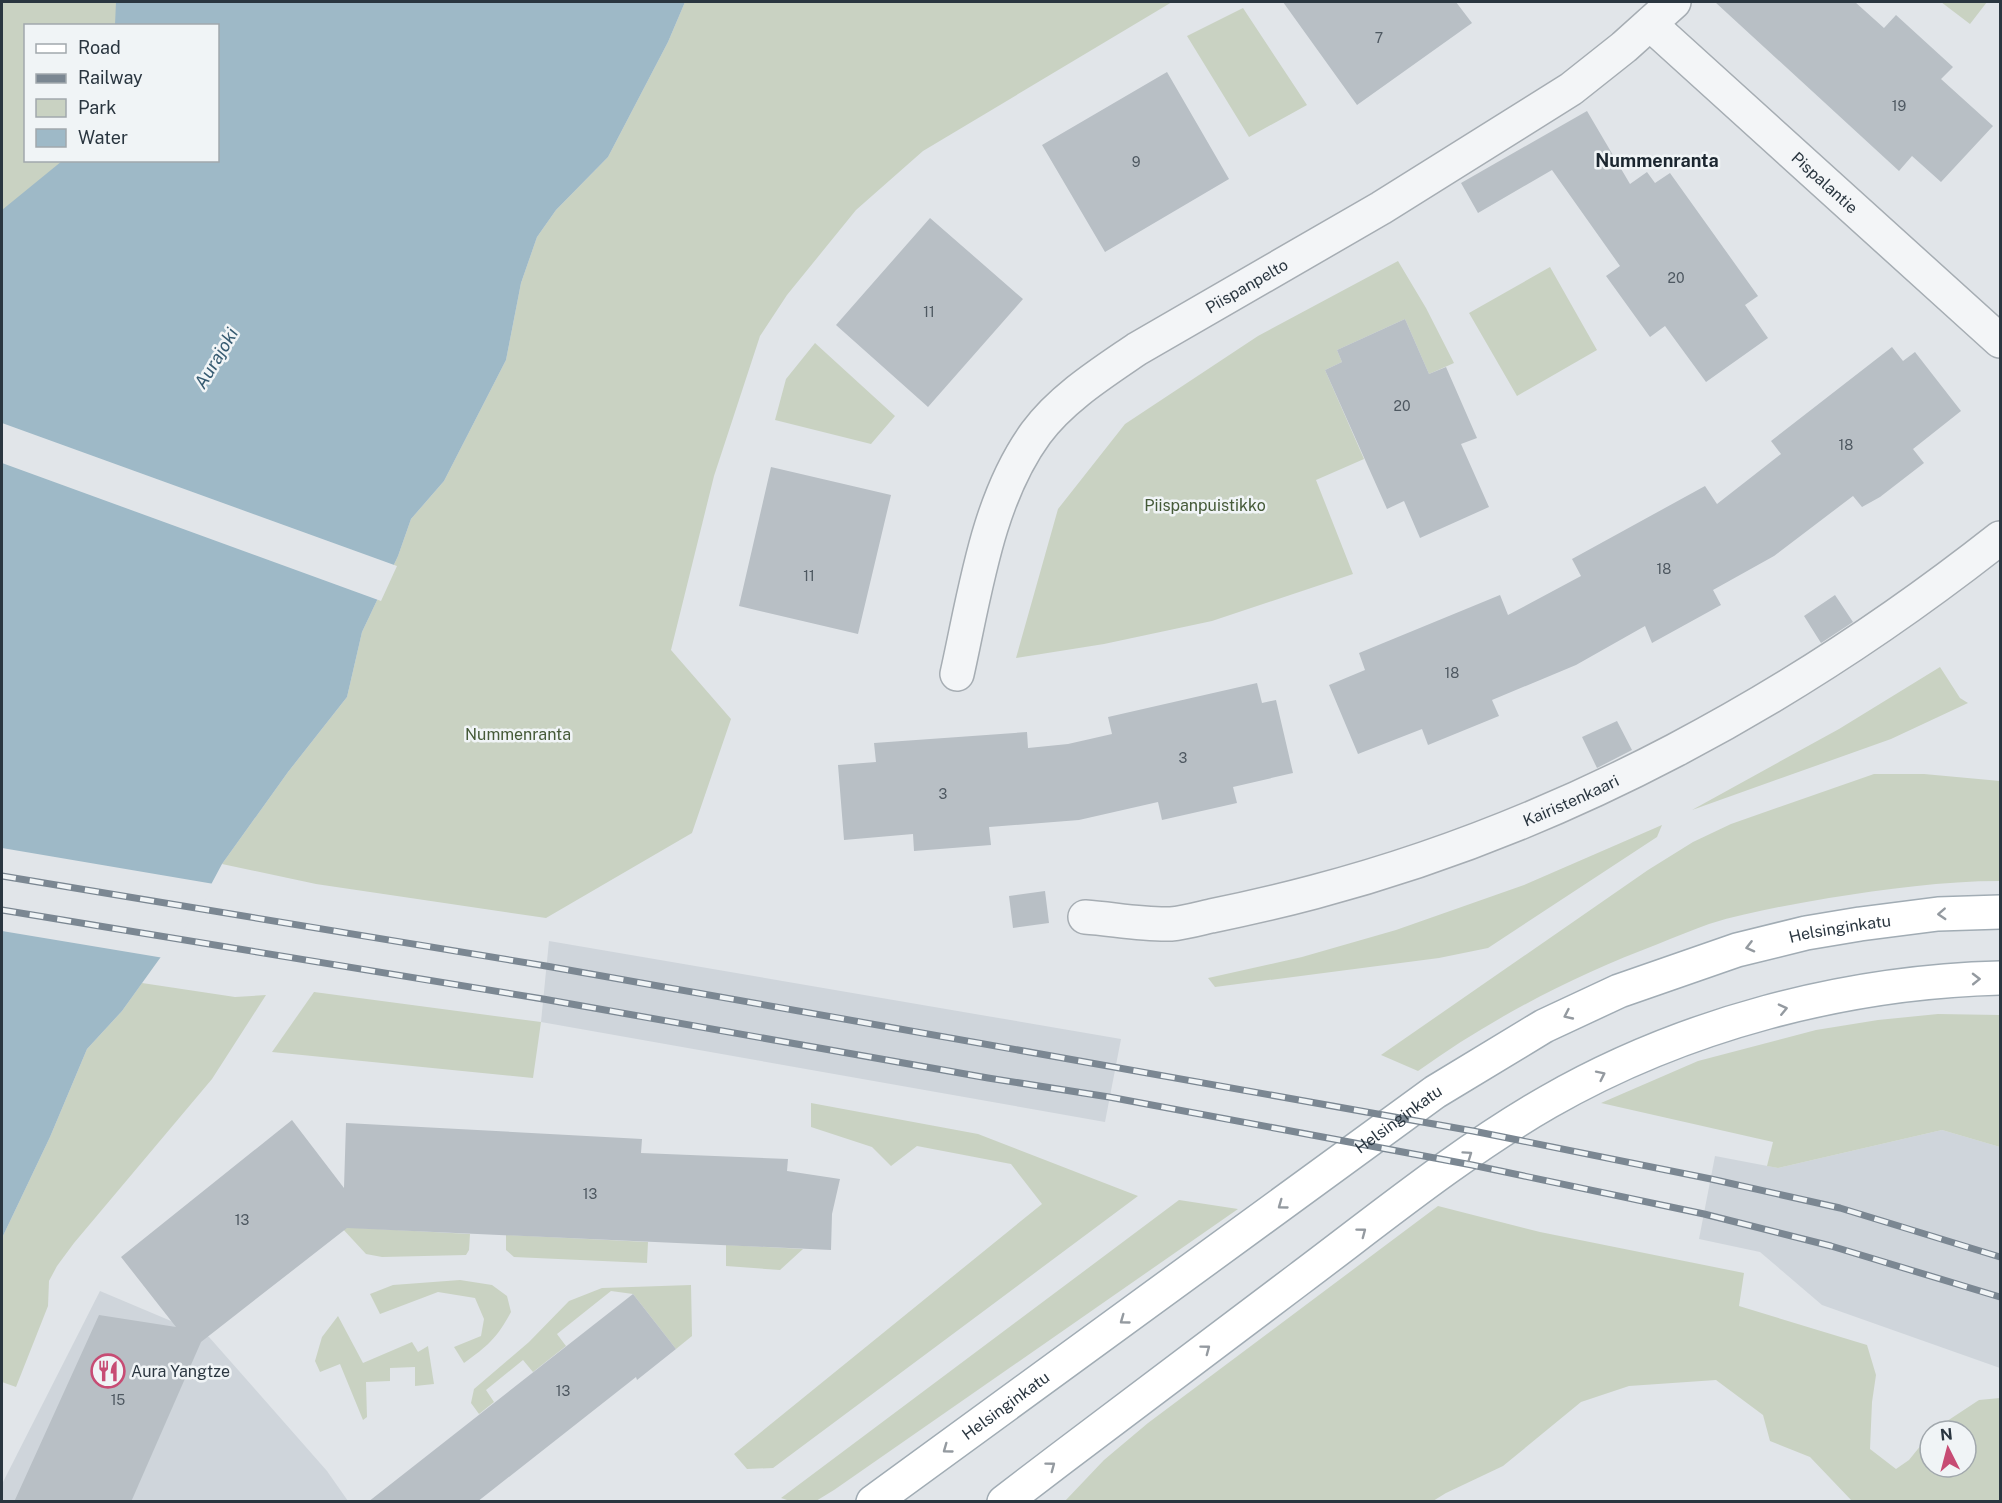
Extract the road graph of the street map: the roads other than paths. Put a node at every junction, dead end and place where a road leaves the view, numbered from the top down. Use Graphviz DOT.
graph roads {
  1 [pos="1674,2"];
  2 [pos="1650,24"];
  3 [pos="2001,341"];
  4 [pos="2001,538"];
  5 [pos="957,674"];
  6 [pos="2001,912"];
  7 [pos="1085,917"];
  8 [pos="2001,978"];
  9 [pos="873,1502"];
  10 [pos="1004,1502"];
  1 -- 2 [label="street, Piispanpelto"];
  2 -- 3 [label="street, Pispalantie"];
  2 -- 5 [label="street, Piispanpelto"];
  4 -- 7 [label="street, Kairistenkaari"];
  6 -- 9 [label="main road, Helsinginkatu, one-way"];
  10 -- 8 [label="main road, one-way"];
}
